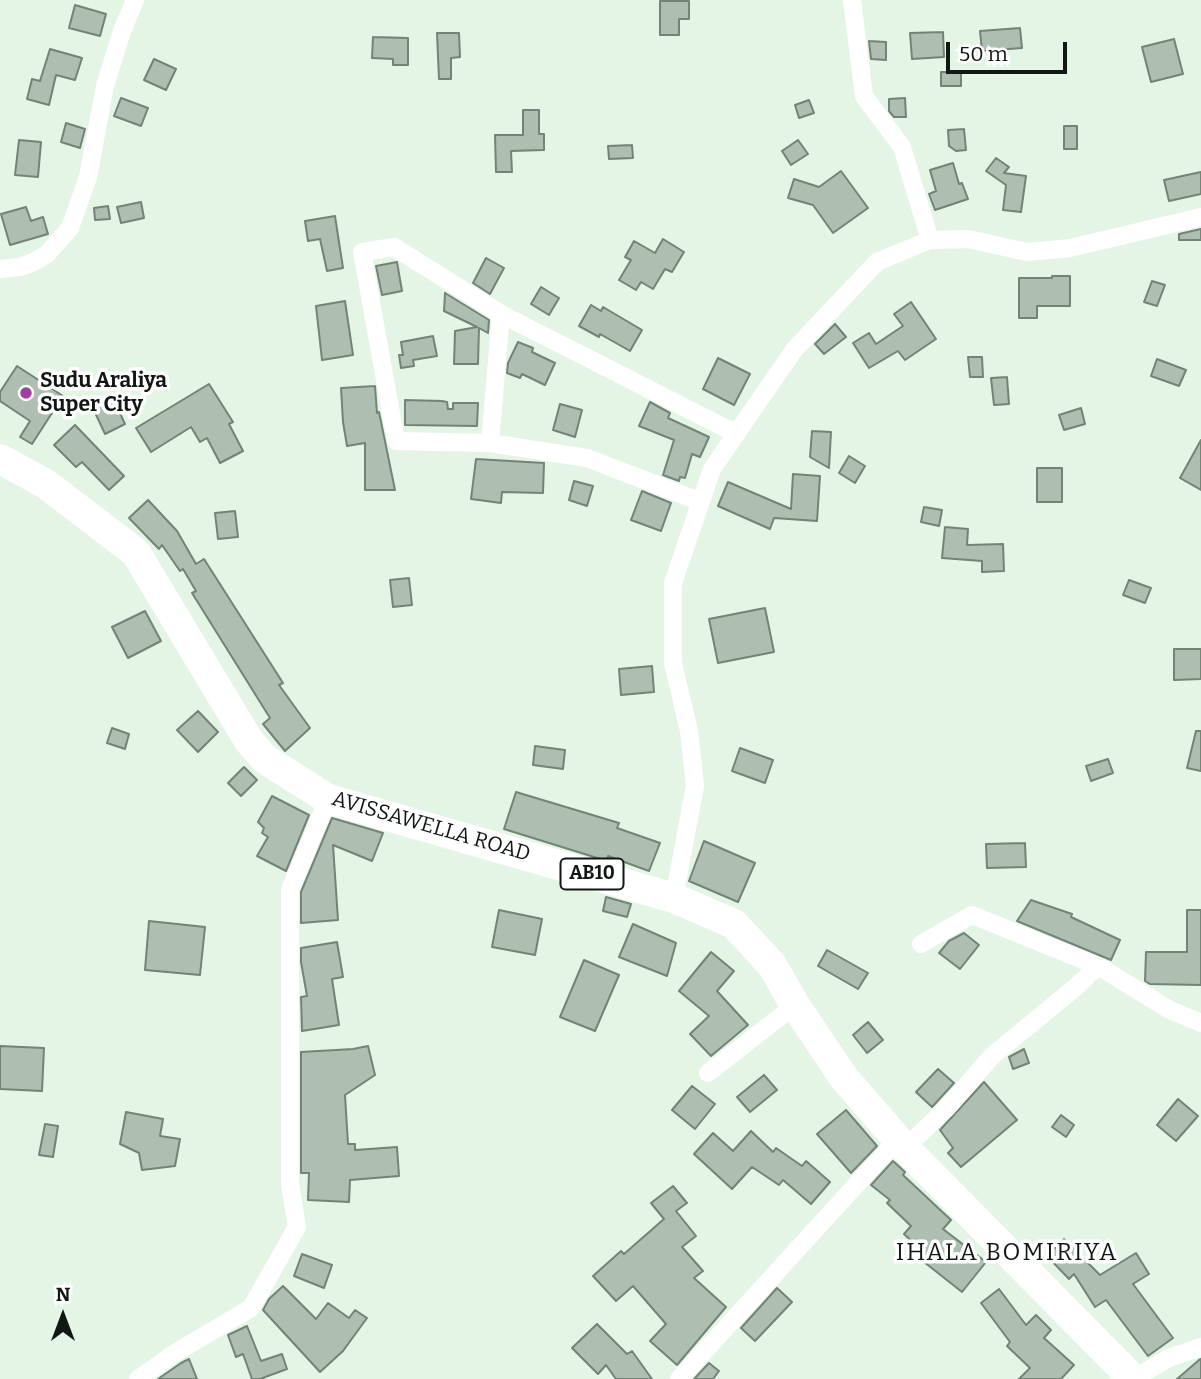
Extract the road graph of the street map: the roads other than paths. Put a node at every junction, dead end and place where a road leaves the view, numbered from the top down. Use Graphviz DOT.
graph roads {
  1 [pos="135,0"];
  2 [pos="852,0"];
  3 [pos="1201,217"];
  4 [pos="930,240"];
  5 [pos="0,269"];
  6 [pos="501,314"];
  7 [pos="737,434"];
  8 [pos="490,443"];
  9 [pos="0,459"];
  10 [pos="701,502"];
  11 [pos="328,799"];
  12 [pos="674,898"];
  13 [pos="922,944"];
  14 [pos="1098,966"];
  15 [pos="794,1005"];
  16 [pos="1201,1023"];
  17 [pos="708,1073"];
  18 [pos="901,1143"];
  19 [pos="1201,1347"];
  20 [pos="138,1379"];
  21 [pos="679,1379"];
  22 [pos="1133,1379"];
  1 -- 5 [label="street"];
  2 -- 4 [label="street"];
  3 -- 4 [label="street"];
  4 -- 7 [label="street"];
  6 -- 7 [label="street"];
  6 -- 8 [label="street"];
  6 -- 8 [label="street"];
  7 -- 10 [label="street"];
  8 -- 10 [label="street"];
  9 -- 11 [label="main road, AVISSAWELLA ROAD / AB10"];
  10 -- 12 [label="street"];
  11 -- 12 [label="main road, AVISSAWELLA ROAD / AB10"];
  11 -- 20 [label="street"];
  12 -- 15 [label="main road, AVISSAWELLA ROAD / AB10"];
  13 -- 14 [label="street"];
  14 -- 16 [label="street"];
  14 -- 18 [label="street"];
  15 -- 17 [label="street"];
  15 -- 18 [label="main road, AVISSAWELLA ROAD / AB10"];
  18 -- 21 [label="street"];
  18 -- 22 [label="main road, AVISSAWELLA ROAD / AB10"];
  19 -- 22 [label="street"];
}
